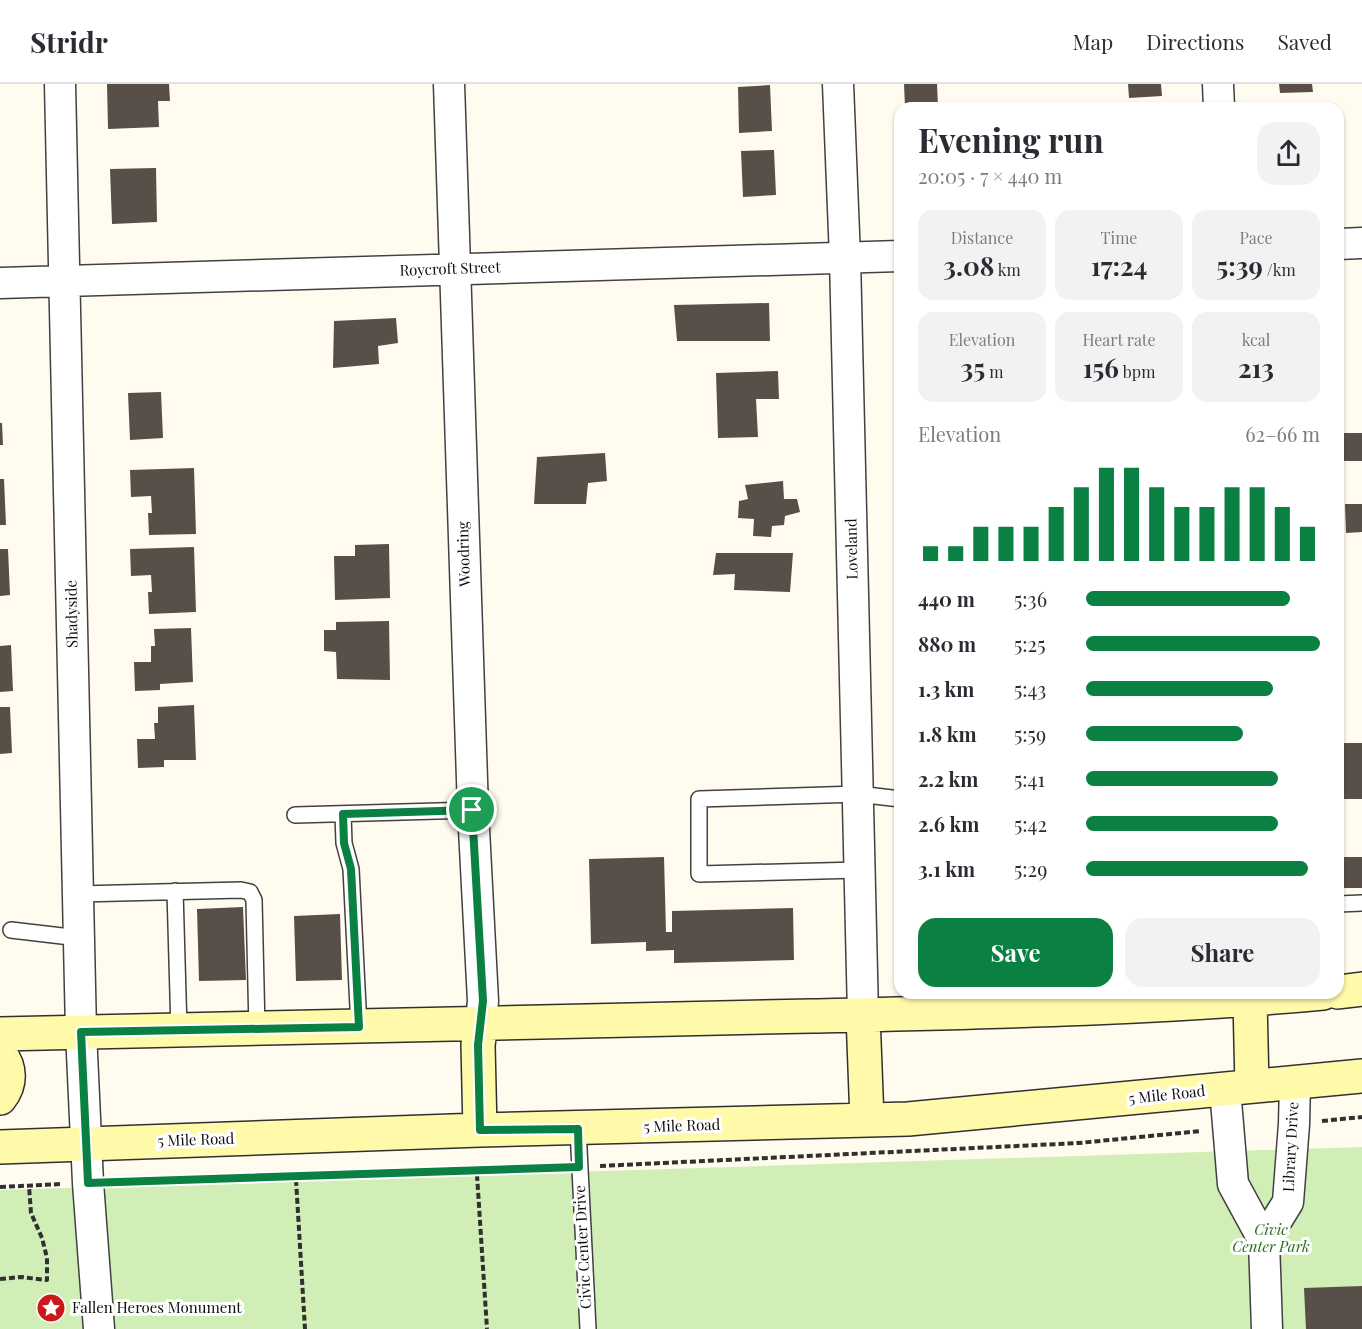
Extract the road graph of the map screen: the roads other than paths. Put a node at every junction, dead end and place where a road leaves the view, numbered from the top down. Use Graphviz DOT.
graph roads {
  1 [pos="60,84"];
  2 [pos="449,84"];
  3 [pos="838,84"];
  4 [pos="1218,84"];
  5 [pos="1219,102"];
  6 [pos="1362,243"];
  7 [pos="1344,244"];
  8 [pos="894,256"];
  9 [pos="845,258"];
  10 [pos="455,269"];
  11 [pos="65,280"];
  12 [pos="0,283"];
  13 [pos="858,794"];
  14 [pos="894,798"];
  15 [pos="472,810"];
  16 [pos="343,814"];
  17 [pos="295,815"];
  18 [pos="859,870"];
  19 [pos="175,891"];
  20 [pos="79,894"];
  21 [pos="1362,903"];
  22 [pos="1344,904"];
  23 [pos="11,930"];
  24 [pos="79,938"];
  25 [pos="1362,989"];
  26 [pos="1344,991"];
  27 [pos="1232,999"];
  28 [pos="1251,999"];
  29 [pos="863,1015"];
  30 [pos="481,1023"];
  31 [pos="359,1027"];
  32 [pos="257,1029"];
  33 [pos="179,1030"];
  34 [pos="81,1032"];
  35 [pos="0,1034"];
  36 [pos="0,1054"];
  37 [pos="1362,1076"];
  38 [pos="1295,1083"];
  39 [pos="1239,1088"];
  40 [pos="0,1098"];
  41 [pos="867,1120"];
  42 [pos="578,1129"];
  43 [pos="480,1130"];
  44 [pos="87,1144"];
  45 [pos="0,1146"];
  46 [pos="1264,1241"];
  47 [pos="99,1329"];
  48 [pos="588,1329"];
  49 [pos="1266,1329"];
  1 -- 11 [label="street, Shadyside"];
  2 -- 10 [label="street, Woodring"];
  3 -- 9 [label="street, Loveland"];
  4 -- 5 [label="street"];
  6 -- 7 [label="street"];
  8 -- 9 [label="street, Roycroft Street"];
  9 -- 10 [label="street, Roycroft Street"];
  9 -- 13 [label="street, Loveland"];
  10 -- 11 [label="street, Roycroft Street"];
  10 -- 15 [label="street, Woodring"];
  11 -- 12 [label="street, Roycroft Street"];
  11 -- 20 [label="street, Shadyside"];
  13 -- 14 [label="lane"];
  13 -- 18 [label="street, Loveland"];
  13 -- 18 [label="lane"];
  15 -- 16 [label="lane"];
  15 -- 30 [label="street, Woodring"];
  16 -- 17 [label="lane"];
  16 -- 31 [label="lane"];
  18 -- 29 [label="street, Loveland"];
  19 -- 20 [label="lane"];
  19 -- 32 [label="lane"];
  19 -- 33 [label="lane"];
  20 -- 24 [label="street, Shadyside"];
  21 -- 22 [label="lane"];
  23 -- 24 [label="lane"];
  24 -- 34 [label="street, Shadyside"];
  25 -- 26 [label="main road"];
  27 -- 29 [label="main road"];
  28 -- 39 [label="main road"];
  29 -- 30 [label="main road"];
  29 -- 41 [label="main road"];
  30 -- 31 [label="main road"];
  30 -- 43 [label="main road"];
  31 -- 32 [label="main road"];
  32 -- 33 [label="main road"];
  33 -- 34 [label="main road"];
  34 -- 35 [label="main road"];
  34 -- 44 [label="street, Shadyside"];
  36 -- 40 [label="main road"];
  37 -- 38 [label="main road, 5 Mile Road"];
  38 -- 39 [label="main road, 5 Mile Road"];
  38 -- 46 [label="street, Library Drive"];
  39 -- 41 [label="main road, 5 Mile Road"];
  39 -- 46 [label="street"];
  41 -- 42 [label="main road, 5 Mile Road"];
  42 -- 43 [label="main road, 5 Mile Road"];
  42 -- 48 [label="lane, Civic Center Drive"];
  43 -- 44 [label="main road, 5 Mile Road"];
  44 -- 45 [label="main road, 5 Mile Road"];
  44 -- 47 [label="street, Shadyside"];
  46 -- 49 [label="street"];
}
